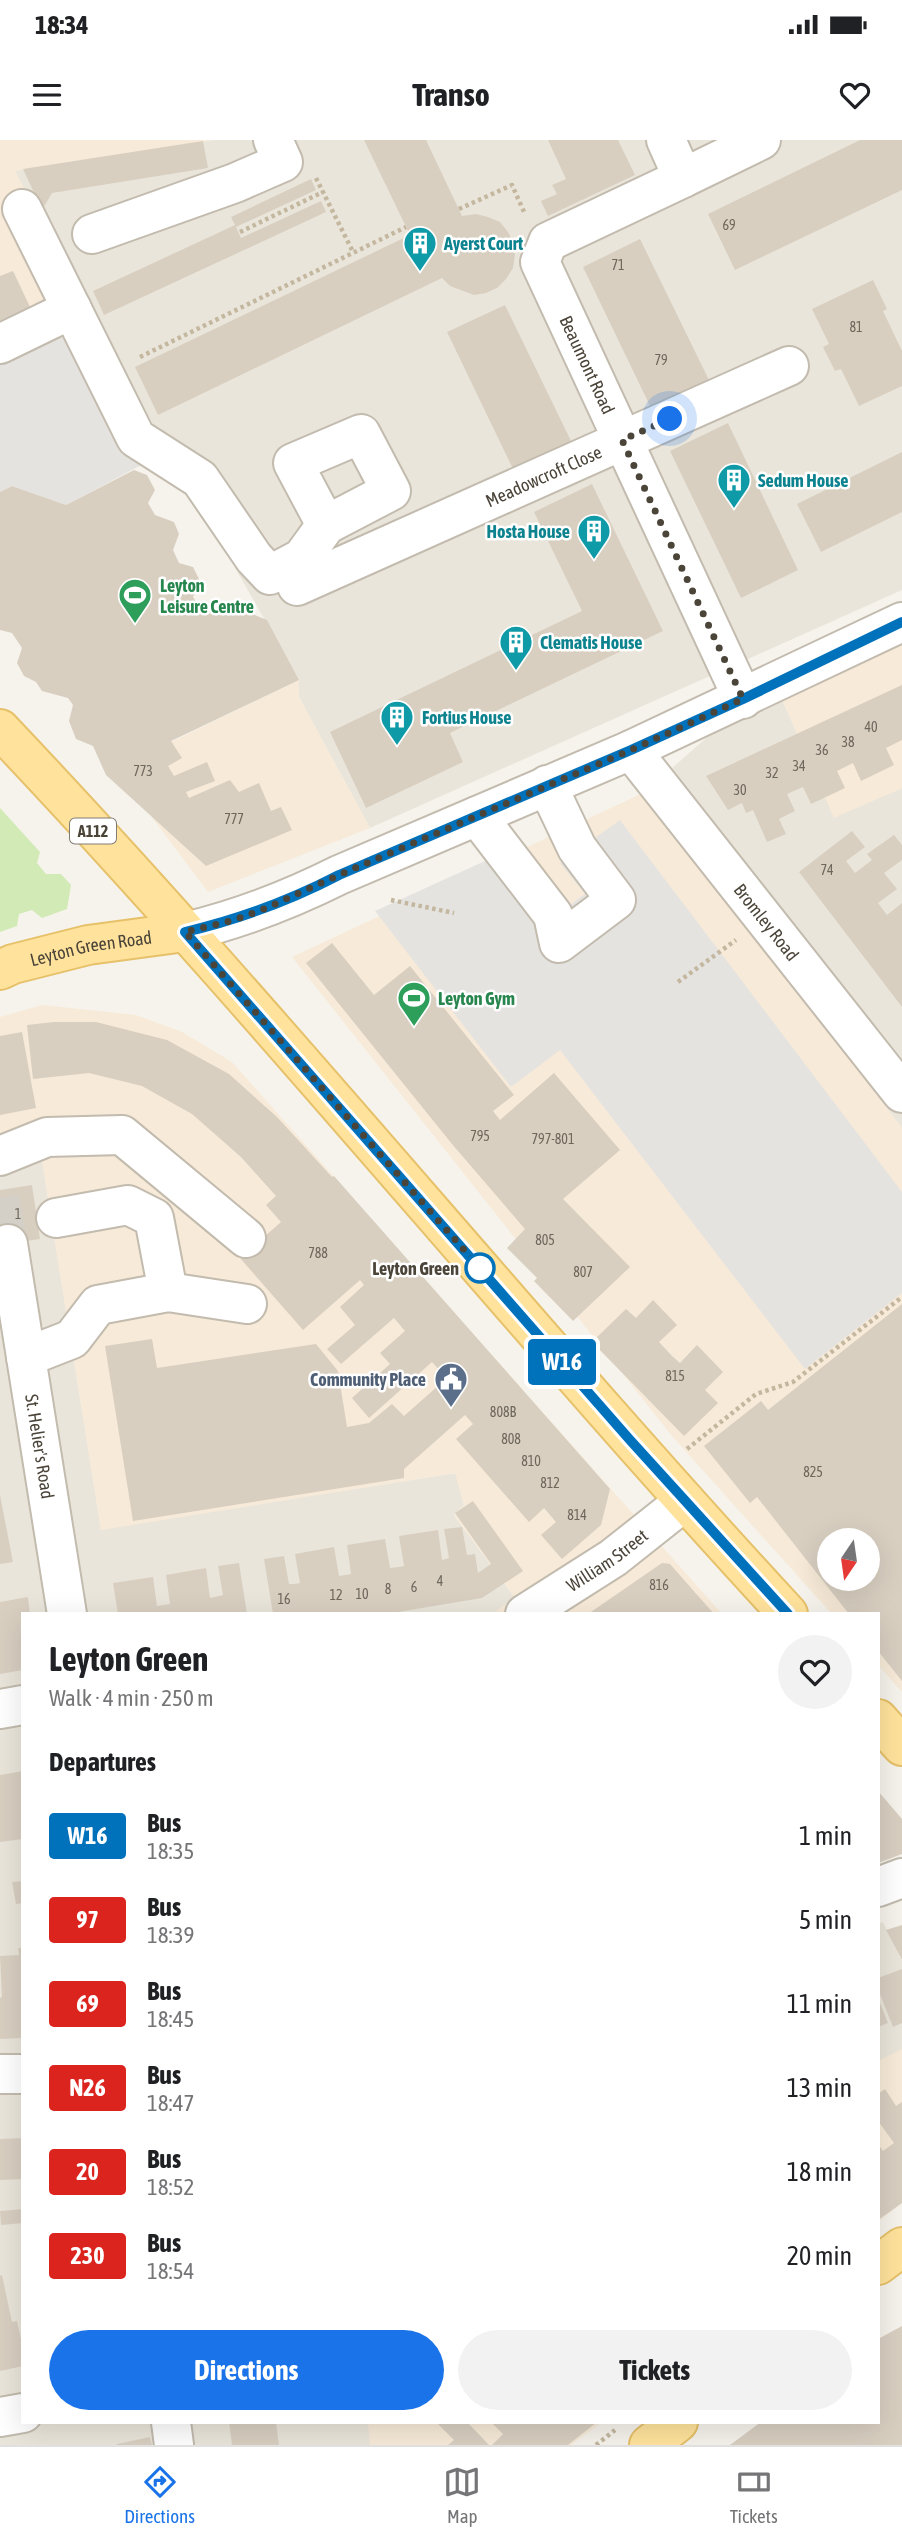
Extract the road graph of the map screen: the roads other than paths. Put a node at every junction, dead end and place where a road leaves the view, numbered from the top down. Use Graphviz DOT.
graph roads {
  1 [pos="273,140"];
  2 [pos="666,140"];
  3 [pos="761,140"];
  4 [pos="684,178"];
  5 [pos="22,209"];
  6 [pos="92,234"];
  7 [pos="72,309"];
  8 [pos="0,344"];
  9 [pos="789,366"];
  10 [pos="622,440"];
  11 [pos="326,525"];
  12 [pos="296,586"];
  13 [pos="902,622"];
  14 [pos="743,699"];
  15 [pos="0,729"];
  16 [pos="631,750"];
  17 [pos="547,785"];
  18 [pos="477,816"];
  19 [pos="185,932"];
  20 [pos="0,970"];
  21 [pos="902,1093"];
  22 [pos="0,1156"];
  23 [pos="56,1218"];
  24 [pos="246,1238"];
  25 [pos="11,1261"];
  26 [pos="167,1292"];
  27 [pos="247,1304"];
  28 [pos="26,1357"];
  29 [pos="685,1501"];
  30 [pos="68,1612"];
  31 [pos="528,1612"];
  32 [pos="786,1612"];
  33 [pos="21,1705"];
  34 [pos="0,1709"];
  35 [pos="880,1721"];
  36 [pos="902,1746"];
  37 [pos="902,1878"];
  38 [pos="880,1886"];
  39 [pos="0,2074"];
  40 [pos="21,2074"];
  41 [pos="902,2247"];
  42 [pos="880,2264"];
  43 [pos="21,2413"];
  44 [pos="0,2417"];
  45 [pos="171,2424"];
  46 [pos="675,2424"];
  47 [pos="174,2445"];
  48 [pos="649,2445"];
  1 -- 6 [label="street"];
  2 -- 4 [label="street"];
  3 -- 4 [label="street"];
  4 -- 10 [label="street, Beaumont Road"];
  5 -- 7 [label="street"];
  7 -- 8 [label="street"];
  7 -- 11 [label="street"];
  9 -- 10 [label="street, Meadowcroft Close"];
  10 -- 12 [label="street, Meadowcroft Close"];
  10 -- 14 [label="street, Beaumont Road"];
  13 -- 14 [label="street"];
  14 -- 16 [label="street"];
  15 -- 19 [label="main road, A112"];
  16 -- 17 [label="street"];
  16 -- 21 [label="street, Bromley Road"];
  17 -- 18 [label="street"];
  17 -- 18 [label="street"];
  18 -- 19 [label="street"];
  19 -- 20 [label="main road, Leyton Green Road"];
  19 -- 29 [label="main road, A112"];
  22 -- 24 [label="street"];
  23 -- 26 [label="street"];
  25 -- 28 [label="street, St. Helier's Road"];
  26 -- 27 [label="street"];
  26 -- 28 [label="street"];
  28 -- 30 [label="street, St. Helier's Road"];
  29 -- 31 [label="street, William Street"];
  29 -- 32 [label="main road, A112"];
  33 -- 34 [label="street"];
  35 -- 36 [label="main road"];
  37 -- 38 [label="street"];
  39 -- 40 [label="street"];
  41 -- 42 [label="main road"];
  43 -- 44 [label="street"];
  45 -- 47 [label="street"];
  46 -- 48 [label="main road"];
}
